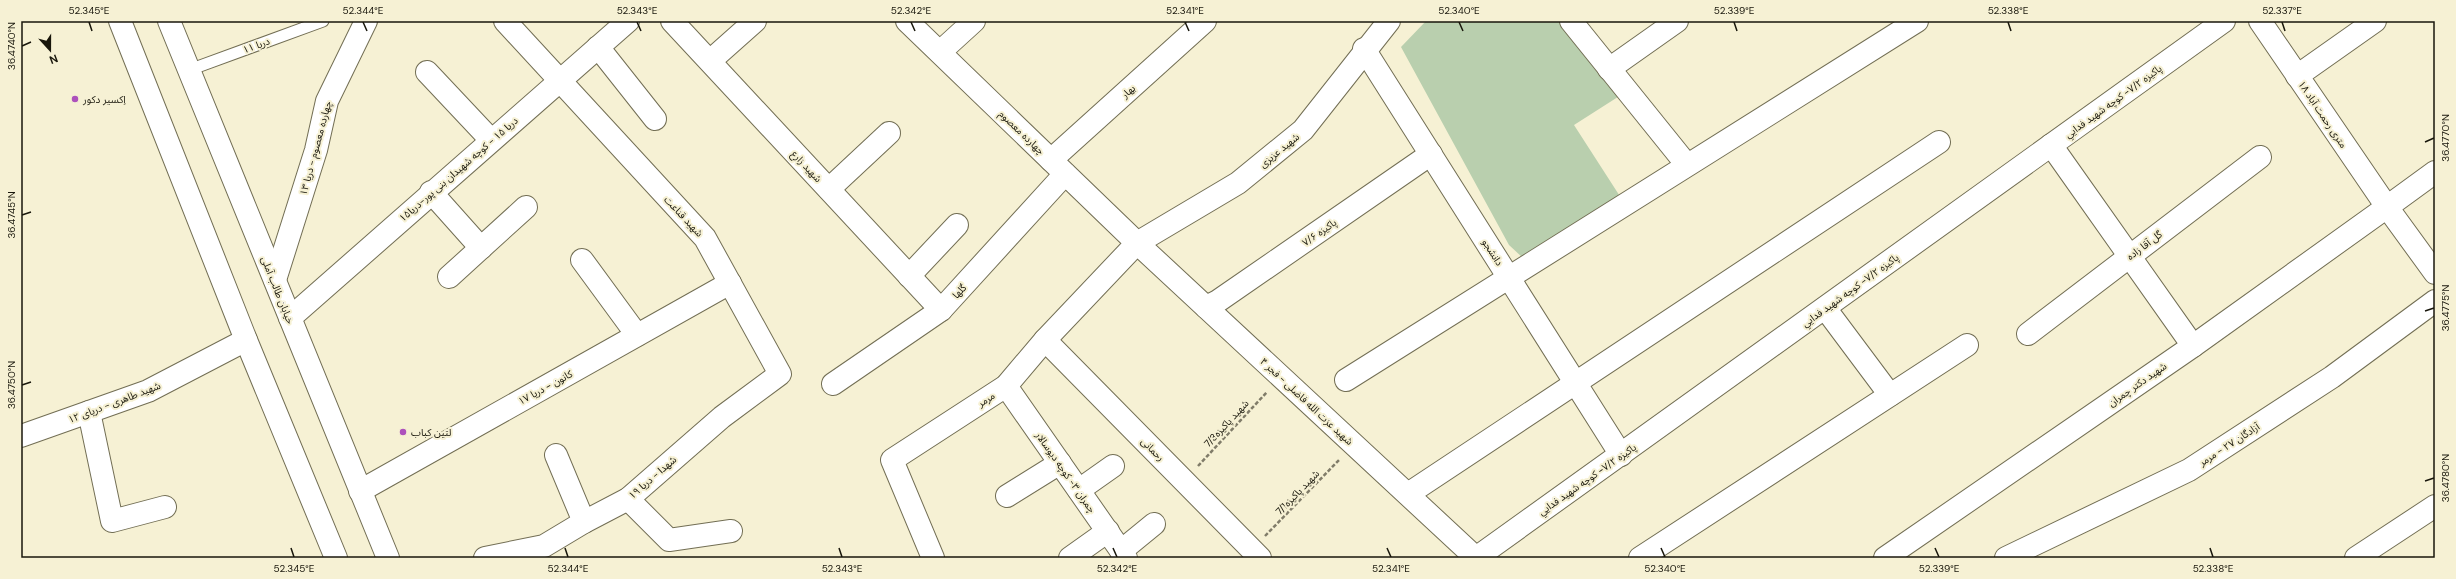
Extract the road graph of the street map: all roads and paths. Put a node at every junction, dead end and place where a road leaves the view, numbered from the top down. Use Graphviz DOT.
graph roads {
  1 [pos="120,21"];
  2 [pos="169,21"];
  3 [pos="324,21"];
  4 [pos="366,21"];
  5 [pos="505,21"];
  6 [pos="628,21"];
  7 [pos="672,21"];
  8 [pos="755,21"];
  9 [pos="907,21"];
  10 [pos="974,21"];
  11 [pos="1205,21"];
  12 [pos="1389,21"];
  13 [pos="1571,21"];
  14 [pos="1917,21"];
  15 [pos="2224,21"];
  16 [pos="2260,21"];
  17 [pos="2375,21"];
  18 [pos="1662,25"];
  19 [pos="598,47"];
  20 [pos="1364,49"];
  21 [pos="940,52"];
  22 [pos="710,61"];
  23 [pos="1609,69"];
  24 [pos="189,70"];
  25 [pos="427,72"];
  26 [pos="2297,76"];
  27 [pos="559,81"];
  28 [pos="655,119"];
  29 [pos="889,133"];
  30 [pos="491,140"];
  31 [pos="1938,142"];
  32 [pos="2052,145"];
  33 [pos="1431,154"];
  34 [pos="2260,157"];
  35 [pos="1687,165"];
  36 [pos="1058,167"];
  37 [pos="2435,172"];
  38 [pos="829,190"];
  39 [pos="430,192"];
  40 [pos="526,207"];
  41 [pos="2387,207"];
  42 [pos="957,225"];
  43 [pos="1137,243"];
  44 [pos="481,248"];
  45 [pos="2131,255"];
  46 [pos="582,260"];
  47 [pos="2435,273"];
  48 [pos="909,276"];
  49 [pos="449,277"];
  50 [pos="1509,277"];
  51 [pos="275,280"];
  52 [pos="730,283"];
  53 [pos="2435,301"];
  54 [pos="1206,307"];
  55 [pos="1825,308"];
  56 [pos="941,310"];
  57 [pos="290,318"];
  58 [pos="2028,334"];
  59 [pos="638,335"];
  60 [pos="246,340"];
  61 [pos="1045,340"];
  62 [pos="1967,345"];
  63 [pos="2193,346"];
  64 [pos="780,374"];
  65 [pos="1281,376"];
  66 [pos="1346,380"];
  67 [pos="833,384"];
  68 [pos="1576,384"];
  69 [pos="1006,386"];
  70 [pos="1890,395"];
  71 [pos="89,412"];
  72 [pos="21,436"];
  73 [pos="1354,445"];
  74 [pos="556,455"];
  75 [pos="1621,455"];
  76 [pos="1060,464"];
  77 [pos="1113,466"];
  78 [pos="1184,481"];
  79 [pos="1079,490"];
  80 [pos="360,491"];
  81 [pos="1408,494"];
  82 [pos="1007,496"];
  83 [pos="628,499"];
  84 [pos="2435,506"];
  85 [pos="165,507"];
  86 [pos="584,522"];
  87 [pos="1154,524"];
  88 [pos="731,531"];
  89 [pos="1108,531"];
  90 [pos="1124,554"];
  91 [pos="1256,554"];
  92 [pos="336,558"];
  93 [pos="388,558"];
  94 [pos="485,558"];
  95 [pos="933,558"];
  96 [pos="1070,558"];
  97 [pos="1476,558"];
  98 [pos="1640,558"];
  99 [pos="1884,558"];
  100 [pos="2006,558"];
  101 [pos="2356,558"];
  1 -- 60 [label="street"];
  2 -- 24 [label="street, خیابان طالب آملی"];
  3 -- 24 [label="lane, دریا ۱۱"];
  4 -- 51 [label="street, چهارده معصوم - دریا ۱۳"];
  5 -- 27 [label="street, شهید قناعت"];
  6 -- 19 [label="street, دریا ۱۵ - كوچه شهيدان بنی پور-دريا۱۵"];
  7 -- 22 [label="street, شهید زارع"];
  8 -- 22 [label="street"];
  9 -- 21 [label="street, چهارده معصوم"];
  10 -- 21 [label="street"];
  11 -- 36 [label="street, بهار"];
  12 -- 20 [label="street, شهید عزیزی"];
  13 -- 23 [label="street"];
  14 -- 35 [label="street"];
  15 -- 32 [label="street, پاکیزه ۷/۲- كوچه شهيد فدايي"];
  16 -- 26 [label="street, ۱۸ متری رحمت آباد"];
  17 -- 26 [label="street"];
  18 -- 23 [label="street"];
  19 -- 27 [label="street, دریا ۱۵ - كوچه شهيدان بنی پور-دريا۱۵"];
  19 -- 28 [label="street"];
  20 -- 33 [label="street, دانشجو"];
  20 -- 43 [label="street, شهید عزیزی"];
  21 -- 36 [label="street, چهارده معصوم"];
  22 -- 38 [label="street, شهید زارع"];
  23 -- 35 [label="street"];
  24 -- 51 [label="street, خیابان طالب آملی"];
  25 -- 30 [label="street"];
  26 -- 41 [label="street, ۱۸ متری رحمت آباد"];
  27 -- 30 [label="street, دریا ۱۵ - كوچه شهيدان بنی پور-دريا۱۵"];
  27 -- 52 [label="street, شهید قناعت"];
  29 -- 38 [label="street"];
  30 -- 39 [label="street, دریا ۱۵ - كوچه شهيدان بنی پور-دريا۱۵"];
  31 -- 68 [label="street"];
  32 -- 45 [label="street"];
  32 -- 55 [label="street, پاکیزه ۷/۲- كوچه شهيد فدايي"];
  33 -- 50 [label="street, دانشجو"];
  33 -- 54 [label="street, پاکیزه ۷/۶"];
  34 -- 45 [label="street, گل آقا زاده"];
  35 -- 50 [label="street"];
  36 -- 43 [label="street, چهارده معصوم"];
  36 -- 56 [label="street, گلها"];
  37 -- 41 [label="street, شهید دکتر چمران"];
  38 -- 48 [label="street, شهید زارع"];
  39 -- 44 [label="street"];
  39 -- 57 [label="street, دریا ۱۵ - كوچه شهيدان بنی پور-دريا۱۵"];
  40 -- 44 [label="street"];
  41 -- 47 [label="street, ۱۸ متری رحمت آباد"];
  41 -- 63 [label="street, شهید دکتر چمران"];
  42 -- 48 [label="street"];
  43 -- 54 [label="street, شهید عزت الله فاضلی - فجر ۴"];
  43 -- 61 [label="street, مرمر"];
  44 -- 49 [label="street"];
  45 -- 58 [label="street, گل آقا زاده"];
  45 -- 63 [label="street"];
  46 -- 59 [label="street"];
  48 -- 56 [label="street, شهید زارع"];
  50 -- 66 [label="street"];
  50 -- 68 [label="street, دانشجو"];
  51 -- 57 [label="street, خیابان طالب آملی"];
  52 -- 59 [label="street, کانون - دریا ۱۷"];
  52 -- 64 [label="street, شهید قناعت"];
  53 -- 100 [label="street, آزادگان ۲۷ - مرمر"];
  54 -- 65 [label="street, شهید عزت الله فاضلی - فجر ۴"];
  55 -- 70 [label="street"];
  55 -- 75 [label="street, پاکیزه ۷/۲- كوچه شهيد فدايي"];
  56 -- 67 [label="street, گلها"];
  57 -- 80 [label="street, خیابان طالب آملی"];
  59 -- 80 [label="street, کانون - دریا ۱۷"];
  60 -- 71 [label="street, شهید طاهری - دریای ۱۲"];
  60 -- 92 [label="street"];
  61 -- 69 [label="street, مرمر"];
  61 -- 78 [label="street, رحمانی"];
  62 -- 70 [label="street"];
  63 -- 99 [label="street, شهید دکتر چمران"];
  64 -- 83 [label="street, شهدا - دریا ۱۹"];
  65 -- 73 [label="street, شهید عزت الله فاضلی - فجر ۴"];
  65 -- 78 [label="path, شهید پاکیزه7/3"];
  68 -- 75 [label="street, دانشجو"];
  68 -- 81 [label="street"];
  69 -- 76 [label="street, چمران ۳- كوچه ديوسالار"];
  69 -- 95 [label="street, مرمر"];
  70 -- 98 [label="street"];
  71 -- 72 [label="street, شهید طاهری - دریای ۱۲"];
  71 -- 85 [label="street"];
  73 -- 81 [label="street, شهید عزت الله فاضلی - فجر ۴"];
  73 -- 91 [label="path, شهید پاکیزه7/1"];
  74 -- 86 [label="street"];
  75 -- 97 [label="street, پاکیزه ۷/۲- كوچه شهيد فدايي"];
  76 -- 79 [label="street, چمران ۳- كوچه ديوسالار"];
  76 -- 82 [label="street"];
  77 -- 79 [label="street"];
  78 -- 91 [label="street, رحمانی"];
  79 -- 89 [label="street, چمران ۳- كوچه ديوسالار"];
  80 -- 93 [label="street, خیابان طالب آملی"];
  81 -- 97 [label="street, شهید عزت الله فاضلی - فجر ۴"];
  83 -- 86 [label="street, شهدا - دریا ۱۹"];
  83 -- 88 [label="street"];
  84 -- 101 [label="street"];
  86 -- 94 [label="street, شهدا - دریا ۱۹"];
  87 -- 90 [label="street"];
  89 -- 90 [label="street, چمران ۳- كوچه ديوسالار"];
  89 -- 96 [label="street"];
}
